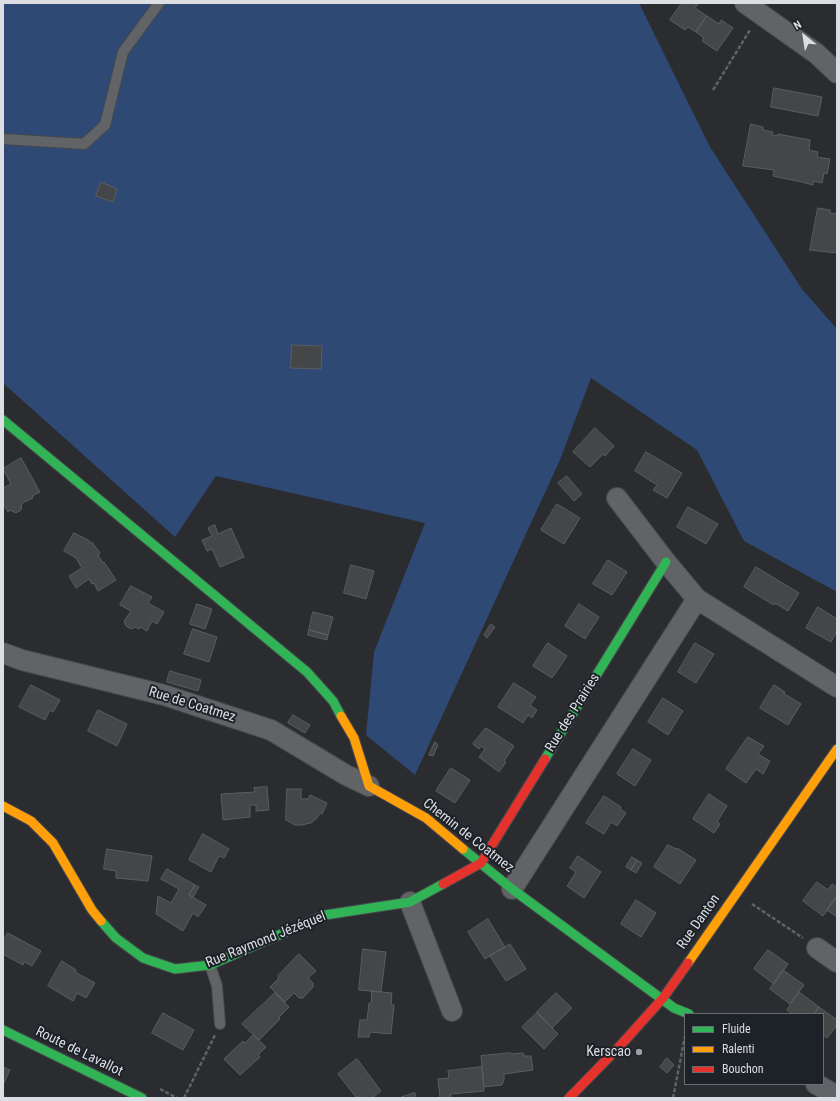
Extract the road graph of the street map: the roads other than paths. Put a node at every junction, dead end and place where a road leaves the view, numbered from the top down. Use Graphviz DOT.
graph roads {
  1 [pos="159,3"];
  2 [pos="744,3"];
  3 [pos="837,73"];
  4 [pos="3,139"];
  5 [pos="3,420"];
  6 [pos="617,498"];
  7 [pos="666,562"];
  8 [pos="697,599"];
  9 [pos="3,653"];
  10 [pos="837,687"];
  11 [pos="837,749"];
  12 [pos="368,786"];
  13 [pos="3,806"];
  14 [pos="481,863"];
  15 [pos="512,888"];
  16 [pos="410,902"];
  17 [pos="817,948"];
  18 [pos="837,962"];
  19 [pos="210,965"];
  20 [pos="662,998"];
  21 [pos="452,1011"];
  22 [pos="686,1013"];
  23 [pos="220,1024"];
  24 [pos="3,1030"];
  25 [pos="818,1085"];
  26 [pos="837,1096"];
  27 [pos="142,1098"];
  28 [pos="569,1098"];
  1 -- 4 [label="lane"];
  2 -- 3 [label="street"];
  5 -- 12 [label="street"];
  6 -- 7 [label="street"];
  7 -- 8 [label="street"];
  7 -- 14 [label="street, Rue des Prairies"];
  8 -- 10 [label="street"];
  8 -- 15 [label="street"];
  9 -- 12 [label="street, Rue de Coatmez"];
  11 -- 20 [label="street, Rue Danton"];
  12 -- 14 [label="street, Chemin de Coatmez"];
  13 -- 19 [label="street, Rue Raymond Jézéquel"];
  14 -- 15 [label="street, Chemin de Coatmez"];
  14 -- 16 [label="street, Rue Raymond Jézéquel"];
  15 -- 20 [label="street, Chemin de Coatmez"];
  16 -- 19 [label="street, Rue Raymond Jézéquel"];
  16 -- 21 [label="street"];
  17 -- 18 [label="street"];
  19 -- 23 [label="lane"];
  20 -- 22 [label="street, Chemin de Coatmez"];
  20 -- 28 [label="street, Rue Danton"];
  24 -- 27 [label="street, Route de Lavallot"];
  25 -- 26 [label="street"];
}
